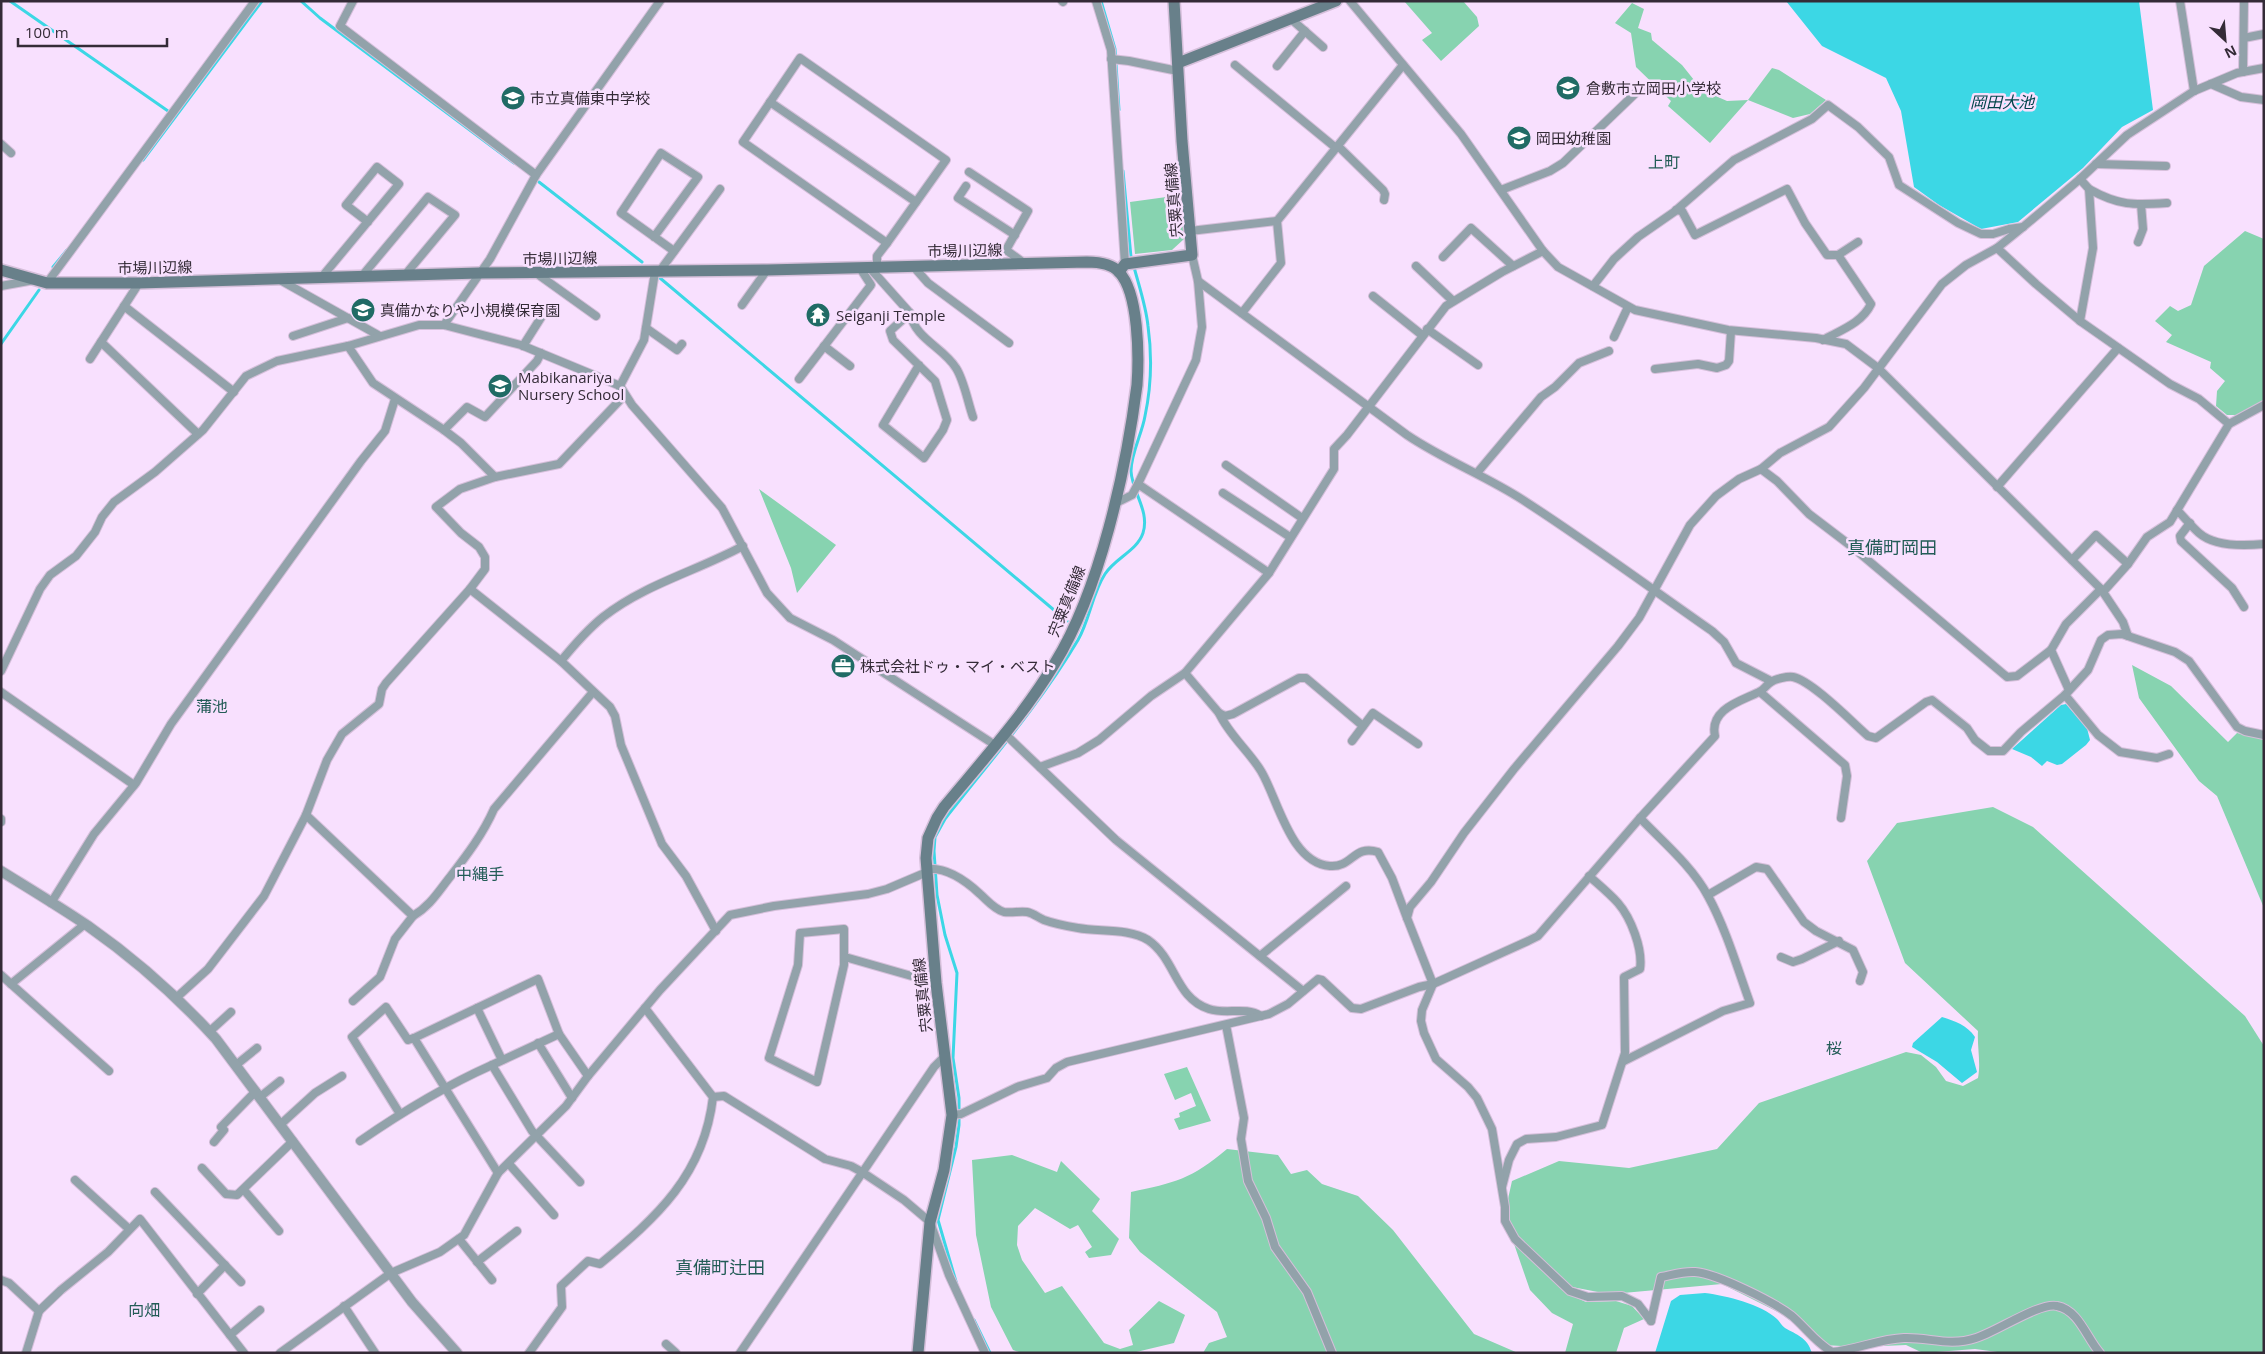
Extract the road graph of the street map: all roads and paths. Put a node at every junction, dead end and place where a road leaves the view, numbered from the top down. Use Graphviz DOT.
graph roads {
  1 [pos="255,1"];
  2 [pos="353,1"];
  3 [pos="660,1"];
  4 [pos="1096,1"];
  5 [pos="1174,1"];
  6 [pos="1336,1"];
  7 [pos="1350,1"];
  8 [pos="2180,1"];
  9 [pos="2244,1"];
  10 [pos="1291,18"];
  11 [pos="1305,31"];
  12 [pos="2264,34"];
  13 [pos="2244,38"];
  14 [pos="1323,47"];
  15 [pos="1114,60"];
  16 [pos="1235,65"];
  17 [pos="1403,65"];
  18 [pos="1277,66"];
  19 [pos="1178,67"];
  20 [pos="2264,68"];
  21 [pos="2244,72"];
  22 [pos="2211,84"];
  23 [pos="1642,87"];
  24 [pos="2194,91"];
  25 [pos="2264,100"];
  26 [pos="770,102"];
  27 [pos="1,144"];
  28 [pos="1337,147"];
  29 [pos="11,154"];
  30 [pos="2096,164"];
  31 [pos="2166,166"];
  32 [pos="969,172"];
  33 [pos="536,174"];
  34 [pos="2080,179"];
  35 [pos="966,186"];
  36 [pos="720,189"];
  37 [pos="2089,189"];
  38 [pos="1501,190"];
  39 [pos="1384,200"];
  40 [pos="916,202"];
  41 [pos="2167,202"];
  42 [pos="2142,204"];
  43 [pos="1676,210"];
  44 [pos="1277,221"];
  45 [pos="368,222"];
  46 [pos="2023,227"];
  47 [pos="1190,231"];
  48 [pos="1015,235"];
  49 [pos="654,237"];
  50 [pos="1858,242"];
  51 [pos="2138,242"];
  52 [pos="887,243"];
  53 [pos="1997,248"];
  54 [pos="674,251"];
  55 [pos="1543,251"];
  56 [pos="1192,255"];
  57 [pos="1838,256"];
  58 [pos="1444,257"];
  59 [pos="1026,264"];
  60 [pos="913,266"];
  61 [pos="1416,266"];
  62 [pos="1513,266"];
  63 [pos="869,267"];
  64 [pos="1122,268"];
  65 [pos="1,270"];
  66 [pos="766,270"];
  67 [pos="657,272"];
  68 [pos="479,273"];
  69 [pos="536,273"];
  70 [pos="405,275"];
  71 [pos="362,276"];
  72 [pos="321,278"];
  73 [pos="277,279"];
  74 [pos="34,280"];
  75 [pos="1198,281"];
  76 [pos="47,283"];
  77 [pos="139,283"];
  78 [pos="1,286"];
  79 [pos="1593,286"];
  80 [pos="1373,296"];
  81 [pos="1453,301"];
  82 [pos="742,305"];
  83 [pos="124,306"];
  84 [pos="1628,307"];
  85 [pos="547,308"];
  86 [pos="910,313"];
  87 [pos="1242,313"];
  88 [pos="596,316"];
  89 [pos="348,318"];
  90 [pos="2080,321"];
  91 [pos="444,325"];
  92 [pos="646,328"];
  93 [pos="1731,331"];
  94 [pos="1425,332"];
  95 [pos="378,335"];
  96 [pos="293,336"];
  97 [pos="1614,337"];
  98 [pos="1823,340"];
  99 [pos="101,342"];
  100 [pos="1009,343"];
  101 [pos="682,344"];
  102 [pos="348,346"];
  103 [pos="523,346"];
  104 [pos="824,346"];
  105 [pos="2118,348"];
  106 [pos="1609,351"];
  107 [pos="541,353"];
  108 [pos="90,359"];
  109 [pos="1478,365"];
  110 [pos="850,366"];
  111 [pos="918,366"];
  112 [pos="1878,368"];
  113 [pos="1655,369"];
  114 [pos="799,379"];
  115 [pos="620,386"];
  116 [pos="234,392"];
  117 [pos="395,399"];
  118 [pos="2264,404"];
  119 [pos="1368,408"];
  120 [pos="973,416"];
  121 [pos="2229,424"];
  122 [pos="444,430"];
  123 [pos="198,434"];
  124 [pos="1226,465"];
  125 [pos="1761,469"];
  126 [pos="1477,473"];
  127 [pos="494,477"];
  128 [pos="1997,487"];
  129 [pos="1136,488"];
  130 [pos="1224,493"];
  131 [pos="1114,504"];
  132 [pos="2177,510"];
  133 [pos="1302,518"];
  134 [pos="2190,523"];
  135 [pos="1290,537"];
  136 [pos="2264,544"];
  137 [pos="743,546"];
  138 [pos="2072,560"];
  139 [pos="2128,564"];
  140 [pos="1269,572"];
  141 [pos="470,589"];
  142 [pos="2102,590"];
  143 [pos="1653,591"];
  144 [pos="2244,606"];
  145 [pos="2128,636"];
  146 [pos="2051,650"];
  147 [pos="561,662"];
  148 [pos="1,671"];
  149 [pos="1185,673"];
  150 [pos="1772,681"];
  151 [pos="1,692"];
  152 [pos="593,692"];
  153 [pos="1760,692"];
  154 [pos="2067,692"];
  155 [pos="1219,713"];
  156 [pos="1363,726"];
  157 [pos="2264,735"];
  158 [pos="1007,736"];
  159 [pos="1352,740"];
  160 [pos="1418,744"];
  161 [pos="995,745"];
  162 [pos="2169,754"];
  163 [pos="1040,767"];
  164 [pos="134,785"];
  165 [pos="306,815"];
  166 [pos="1640,818"];
  167 [pos="1841,818"];
  168 [pos="931,869"];
  169 [pos="1,871"];
  170 [pos="1589,876"];
  171 [pos="1346,886"];
  172 [pos="1708,895"];
  173 [pos="51,903"];
  174 [pos="413,916"];
  175 [pos="1407,918"];
  176 [pos="85,924"];
  177 [pos="716,931"];
  178 [pos="1839,942"];
  179 [pos="1260,956"];
  180 [pos="845,957"];
  181 [pos="1781,958"];
  182 [pos="1,975"];
  183 [pos="1860,981"];
  184 [pos="936,983"];
  185 [pos="11,984"];
  186 [pos="1433,984"];
  187 [pos="1303,992"];
  188 [pos="176,998"];
  189 [pos="353,1000"];
  190 [pos="477,1008"];
  191 [pos="645,1008"];
  192 [pos="231,1012"];
  193 [pos="1261,1016"];
  194 [pos="1226,1025"];
  195 [pos="209,1032"];
  196 [pos="559,1034"];
  197 [pos="414,1038"];
  198 [pos="538,1043"];
  199 [pos="257,1048"];
  200 [pos="944,1057"];
  201 [pos="502,1060"];
  202 [pos="1624,1061"];
  203 [pos="492,1064"];
  204 [pos="236,1065"];
  205 [pos="109,1071"];
  206 [pos="342,1076"];
  207 [pos="588,1076"];
  208 [pos="280,1081"];
  209 [pos="445,1088"];
  210 [pos="258,1094"];
  211 [pos="713,1097"];
  212 [pos="572,1098"];
  213 [pos="400,1114"];
  214 [pos="957,1115"];
  215 [pos="281,1124"];
  216 [pos="537,1136"];
  217 [pos="293,1141"];
  218 [pos="360,1141"];
  219 [pos="214,1142"];
  220 [pos="509,1164"];
  221 [pos="202,1168"];
  222 [pos="862,1172"];
  223 [pos="498,1174"];
  224 [pos="75,1180"];
  225 [pos="580,1182"];
  226 [pos="1502,1188"];
  227 [pos="244,1190"];
  228 [pos="155,1192"];
  229 [pos="554,1215"];
  230 [pos="930,1222"];
  231 [pos="129,1229"];
  232 [pos="517,1230"];
  233 [pos="279,1231"];
  234 [pos="458,1239"];
  235 [pos="478,1262"];
  236 [pos="225,1265"];
  237 [pos="391,1273"];
  238 [pos="492,1280"];
  239 [pos="1,1281"];
  240 [pos="241,1282"];
  241 [pos="197,1294"];
  242 [pos="344,1306"];
  243 [pos="260,1310"];
  244 [pos="39,1311"];
  245 [pos="230,1336"];
  246 [pos="666,1344"];
  247 [pos="26,1353"];
  248 [pos="244,1353"];
  249 [pos="280,1353"];
  250 [pos="375,1353"];
  251 [pos="457,1353"];
  252 [pos="529,1353"];
  253 [pos="676,1353"];
  254 [pos="740,1353"];
  255 [pos="918,1353"];
  256 [pos="985,1353"];
  257 [pos="1332,1353"];
  258 [pos="2100,1353"];
  1 -- 76 [label="street"];
  2 -- 33 [label="street"];
  3 -- 33 [label="street"];
  4 -- 15 [label="street"];
  5 -- 19 [label="main road, 宍粟真備線"];
  6 -- 10 [label="main road"];
  7 -- 17 [label="street"];
  8 -- 24 [label="street"];
  9 -- 13 [label="street"];
  10 -- 11 [label="street"];
  10 -- 19 [label="main road"];
  11 -- 14 [label="street"];
  11 -- 18 [label="street"];
  12 -- 13 [label="street"];
  13 -- 21 [label="street"];
  15 -- 19 [label="street"];
  15 -- 64 [label="street"];
  16 -- 28 [label="street"];
  17 -- 28 [label="street"];
  17 -- 38 [label="street"];
  19 -- 47 [label="main road, 宍粟真備線"];
  20 -- 21 [label="street"];
  21 -- 22 [label="street"];
  22 -- 24 [label="street"];
  22 -- 25 [label="street"];
  23 -- 38 [label="street"];
  24 -- 30 [label="street"];
  26 -- 40 [label="street"];
  26 -- 40 [label="street"];
  26 -- 52 [label="street"];
  27 -- 29 [label="street"];
  28 -- 39 [label="street"];
  28 -- 44 [label="street"];
  30 -- 31 [label="street"];
  30 -- 34 [label="street"];
  32 -- 48 [label="street"];
  33 -- 68 [label="street"];
  34 -- 37 [label="street"];
  34 -- 46 [label="street"];
  35 -- 48 [label="street"];
  36 -- 54 [label="street"];
  37 -- 42 [label="street"];
  37 -- 90 [label="street"];
  38 -- 55 [label="street"];
  40 -- 52 [label="street"];
  41 -- 42 [label="street"];
  42 -- 51 [label="street"];
  43 -- 46 [label="street"];
  43 -- 57 [label="street"];
  43 -- 79 [label="street"];
  44 -- 47 [label="street"];
  44 -- 87 [label="street"];
  45 -- 45 [label="street"];
  45 -- 72 [label="street"];
  46 -- 53 [label="street"];
  47 -- 56 [label="main road, 宍粟真備線"];
  48 -- 59 [label="street"];
  49 -- 49 [label="street"];
  49 -- 54 [label="street"];
  50 -- 57 [label="street"];
  52 -- 63 [label="street"];
  53 -- 90 [label="street"];
  53 -- 112 [label="street"];
  54 -- 67 [label="street"];
  55 -- 62 [label="street"];
  55 -- 79 [label="street"];
  56 -- 64 [label="main road, 宍粟真備線"];
  56 -- 75 [label="street"];
  57 -- 98 [label="street"];
  58 -- 62 [label="street"];
  59 -- 60 [label="main road, 市場川辺線"];
  59 -- 64 [label="main road, 市場川辺線"];
  60 -- 63 [label="main road, 市場川辺線"];
  60 -- 100 [label="street"];
  61 -- 81 [label="street"];
  62 -- 81 [label="street"];
  63 -- 66 [label="main road, 市場川辺線"];
  63 -- 86 [label="street"];
  63 -- 104 [label="street"];
  64 -- 131 [label="main road, 宍粟真備線"];
  65 -- 74 [label="main road, 市場川辺線"];
  66 -- 67 [label="main road, 市場川辺線"];
  66 -- 82 [label="street"];
  67 -- 69 [label="main road, 市場川辺線"];
  67 -- 92 [label="street"];
  68 -- 69 [label="main road, 市場川辺線"];
  68 -- 70 [label="main road, 市場川辺線"];
  68 -- 91 [label="street"];
  69 -- 88 [label="street"];
  70 -- 71 [label="main road, 市場川辺線"];
  70 -- 71 [label="street"];
  71 -- 72 [label="main road, 市場川辺線"];
  72 -- 73 [label="main road, 市場川辺線"];
  73 -- 77 [label="main road, 市場川辺線"];
  73 -- 89 [label="street"];
  74 -- 76 [label="main road, 市場川辺線"];
  74 -- 78 [label="street"];
  75 -- 87 [label="street"];
  75 -- 129 [label="street"];
  76 -- 77 [label="main road, 市場川辺線"];
  77 -- 83 [label="street"];
  79 -- 84 [label="street"];
  80 -- 94 [label="street"];
  81 -- 94 [label="street"];
  83 -- 99 [label="street"];
  83 -- 116 [label="street"];
  84 -- 93 [label="street"];
  84 -- 97 [label="street"];
  85 -- 103 [label="street"];
  86 -- 111 [label="street"];
  86 -- 120 [label="street"];
  87 -- 119 [label="street"];
  89 -- 95 [label="street"];
  89 -- 96 [label="street"];
  90 -- 105 [label="street"];
  91 -- 95 [label="street"];
  91 -- 103 [label="street"];
  92 -- 101 [label="street"];
  92 -- 115 [label="street"];
  93 -- 98 [label="street"];
  93 -- 113 [label="street"];
  94 -- 109 [label="street"];
  94 -- 119 [label="street"];
  95 -- 102 [label="street"];
  98 -- 112 [label="street"];
  99 -- 108 [label="street"];
  99 -- 123 [label="street"];
  102 -- 116 [label="street"];
  102 -- 117 [label="street"];
  103 -- 107 [label="street"];
  104 -- 110 [label="street"];
  104 -- 114 [label="street"];
  105 -- 121 [label="street"];
  105 -- 128 [label="street"];
  106 -- 126 [label="street"];
  107 -- 115 [label="street"];
  107 -- 122 [label="street"];
  111 -- 111 [label="street"];
  112 -- 125 [label="street"];
  112 -- 128 [label="street"];
  115 -- 127 [label="street"];
  115 -- 137 [label="street"];
  116 -- 123 [label="street"];
  117 -- 122 [label="street"];
  117 -- 164 [label="street"];
  118 -- 121 [label="street"];
  119 -- 126 [label="street"];
  119 -- 133 [label="street"];
  121 -- 132 [label="street"];
  122 -- 127 [label="street"];
  123 -- 148 [label="street"];
  124 -- 133 [label="street"];
  125 -- 143 [label="street"];
  125 -- 146 [label="street"];
  126 -- 143 [label="street"];
  127 -- 141 [label="street"];
  128 -- 138 [label="street"];
  129 -- 131 [label="street"];
  129 -- 140 [label="street"];
  130 -- 135 [label="street"];
  131 -- 158 [label="main road, 宍粟真備線"];
  132 -- 134 [label="street"];
  132 -- 139 [label="street"];
  133 -- 135 [label="street"];
  134 -- 136 [label="street"];
  134 -- 144 [label="street"];
  135 -- 140 [label="street"];
  137 -- 147 [label="street"];
  137 -- 161 [label="street"];
  138 -- 139 [label="street"];
  138 -- 142 [label="street"];
  139 -- 142 [label="street"];
  140 -- 149 [label="street"];
  141 -- 147 [label="street"];
  141 -- 165 [label="street"];
  142 -- 145 [label="street"];
  142 -- 146 [label="street"];
  143 -- 150 [label="street"];
  143 -- 175 [label="street"];
  145 -- 154 [label="street"];
  145 -- 157 [label="street"];
  146 -- 154 [label="street"];
  147 -- 152 [label="street"];
  149 -- 155 [label="street"];
  149 -- 163 [label="street"];
  150 -- 153 [label="street"];
  150 -- 154 [label="street"];
  151 -- 164 [label="street"];
  152 -- 174 [label="street"];
  152 -- 177 [label="street"];
  153 -- 166 [label="street"];
  153 -- 167 [label="street"];
  154 -- 162 [label="street"];
  155 -- 156 [label="street"];
  155 -- 175 [label="street"];
  156 -- 159 [label="street"];
  156 -- 160 [label="street"];
  158 -- 161 [label="main road, 宍粟真備線"];
  158 -- 163 [label="street"];
  161 -- 168 [label="main road, 宍粟真備線"];
  163 -- 179 [label="street"];
  164 -- 173 [label="street"];
  165 -- 174 [label="street"];
  165 -- 188 [label="street"];
  166 -- 170 [label="street"];
  166 -- 172 [label="street"];
  168 -- 177 [label="street"];
  168 -- 184 [label="main road, 宍粟真備線"];
  168 -- 193 [label="street"];
  169 -- 173 [label="street"];
  170 -- 186 [label="street"];
  170 -- 202 [label="street"];
  171 -- 179 [label="street"];
  172 -- 178 [label="street"];
  172 -- 202 [label="street"];
  173 -- 176 [label="street"];
  174 -- 189 [label="street"];
  175 -- 186 [label="street"];
  176 -- 185 [label="street"];
  176 -- 188 [label="street"];
  177 -- 191 [label="street"];
  178 -- 181 [label="street"];
  178 -- 183 [label="street"];
  179 -- 187 [label="street"];
  180 -- 180 [label="street"];
  180 -- 184 [label="street"];
  182 -- 185 [label="street"];
  184 -- 200 [label="main road, 宍粟真備線"];
  185 -- 205 [label="street"];
  186 -- 187 [label="street"];
  186 -- 226 [label="street"];
  187 -- 193 [label="street"];
  188 -- 195 [label="street"];
  190 -- 196 [label="street"];
  190 -- 197 [label="street"];
  190 -- 201 [label="street"];
  191 -- 207 [label="street"];
  191 -- 211 [label="street"];
  192 -- 195 [label="street"];
  193 -- 194 [label="street"];
  194 -- 214 [label="street"];
  194 -- 257 [label="street"];
  195 -- 204 [label="street"];
  196 -- 198 [label="street"];
  196 -- 207 [label="street"];
  197 -- 209 [label="street"];
  197 -- 213 [label="street"];
  198 -- 201 [label="street"];
  198 -- 212 [label="street"];
  199 -- 204 [label="street"];
  200 -- 214 [label="main road, 宍粟真備線"];
  200 -- 222 [label="street"];
  201 -- 203 [label="street"];
  202 -- 226 [label="street"];
  203 -- 209 [label="street"];
  203 -- 216 [label="street"];
  204 -- 210 [label="street"];
  206 -- 215 [label="street"];
  207 -- 212 [label="street"];
  208 -- 210 [label="street"];
  209 -- 213 [label="street"];
  209 -- 223 [label="street"];
  210 -- 215 [label="street"];
  210 -- 219 [label="street"];
  211 -- 222 [label="street"];
  211 -- 252 [label="street"];
  212 -- 216 [label="street"];
  213 -- 218 [label="street"];
  214 -- 230 [label="main road, 宍粟真備線"];
  215 -- 217 [label="street"];
  216 -- 220 [label="street"];
  216 -- 225 [label="street"];
  217 -- 227 [label="street"];
  217 -- 237 [label="street"];
  220 -- 223 [label="street"];
  220 -- 229 [label="street"];
  221 -- 227 [label="street"];
  222 -- 230 [label="street"];
  222 -- 254 [label="street"];
  223 -- 234 [label="street"];
  224 -- 231 [label="street"];
  226 -- 258 [label="street"];
  227 -- 233 [label="street"];
  228 -- 236 [label="street"];
  230 -- 255 [label="main road, 宍粟真備線"];
  230 -- 256 [label="street"];
  231 -- 241 [label="street"];
  231 -- 244 [label="street"];
  232 -- 235 [label="street"];
  234 -- 235 [label="street"];
  234 -- 237 [label="street"];
  235 -- 238 [label="street"];
  236 -- 240 [label="street"];
  236 -- 241 [label="street"];
  237 -- 242 [label="street"];
  237 -- 251 [label="street"];
  239 -- 244 [label="street"];
  241 -- 245 [label="street"];
  242 -- 249 [label="street"];
  242 -- 250 [label="street"];
  243 -- 245 [label="street"];
  244 -- 247 [label="street"];
  245 -- 248 [label="street"];
  246 -- 253 [label="street"];
}
